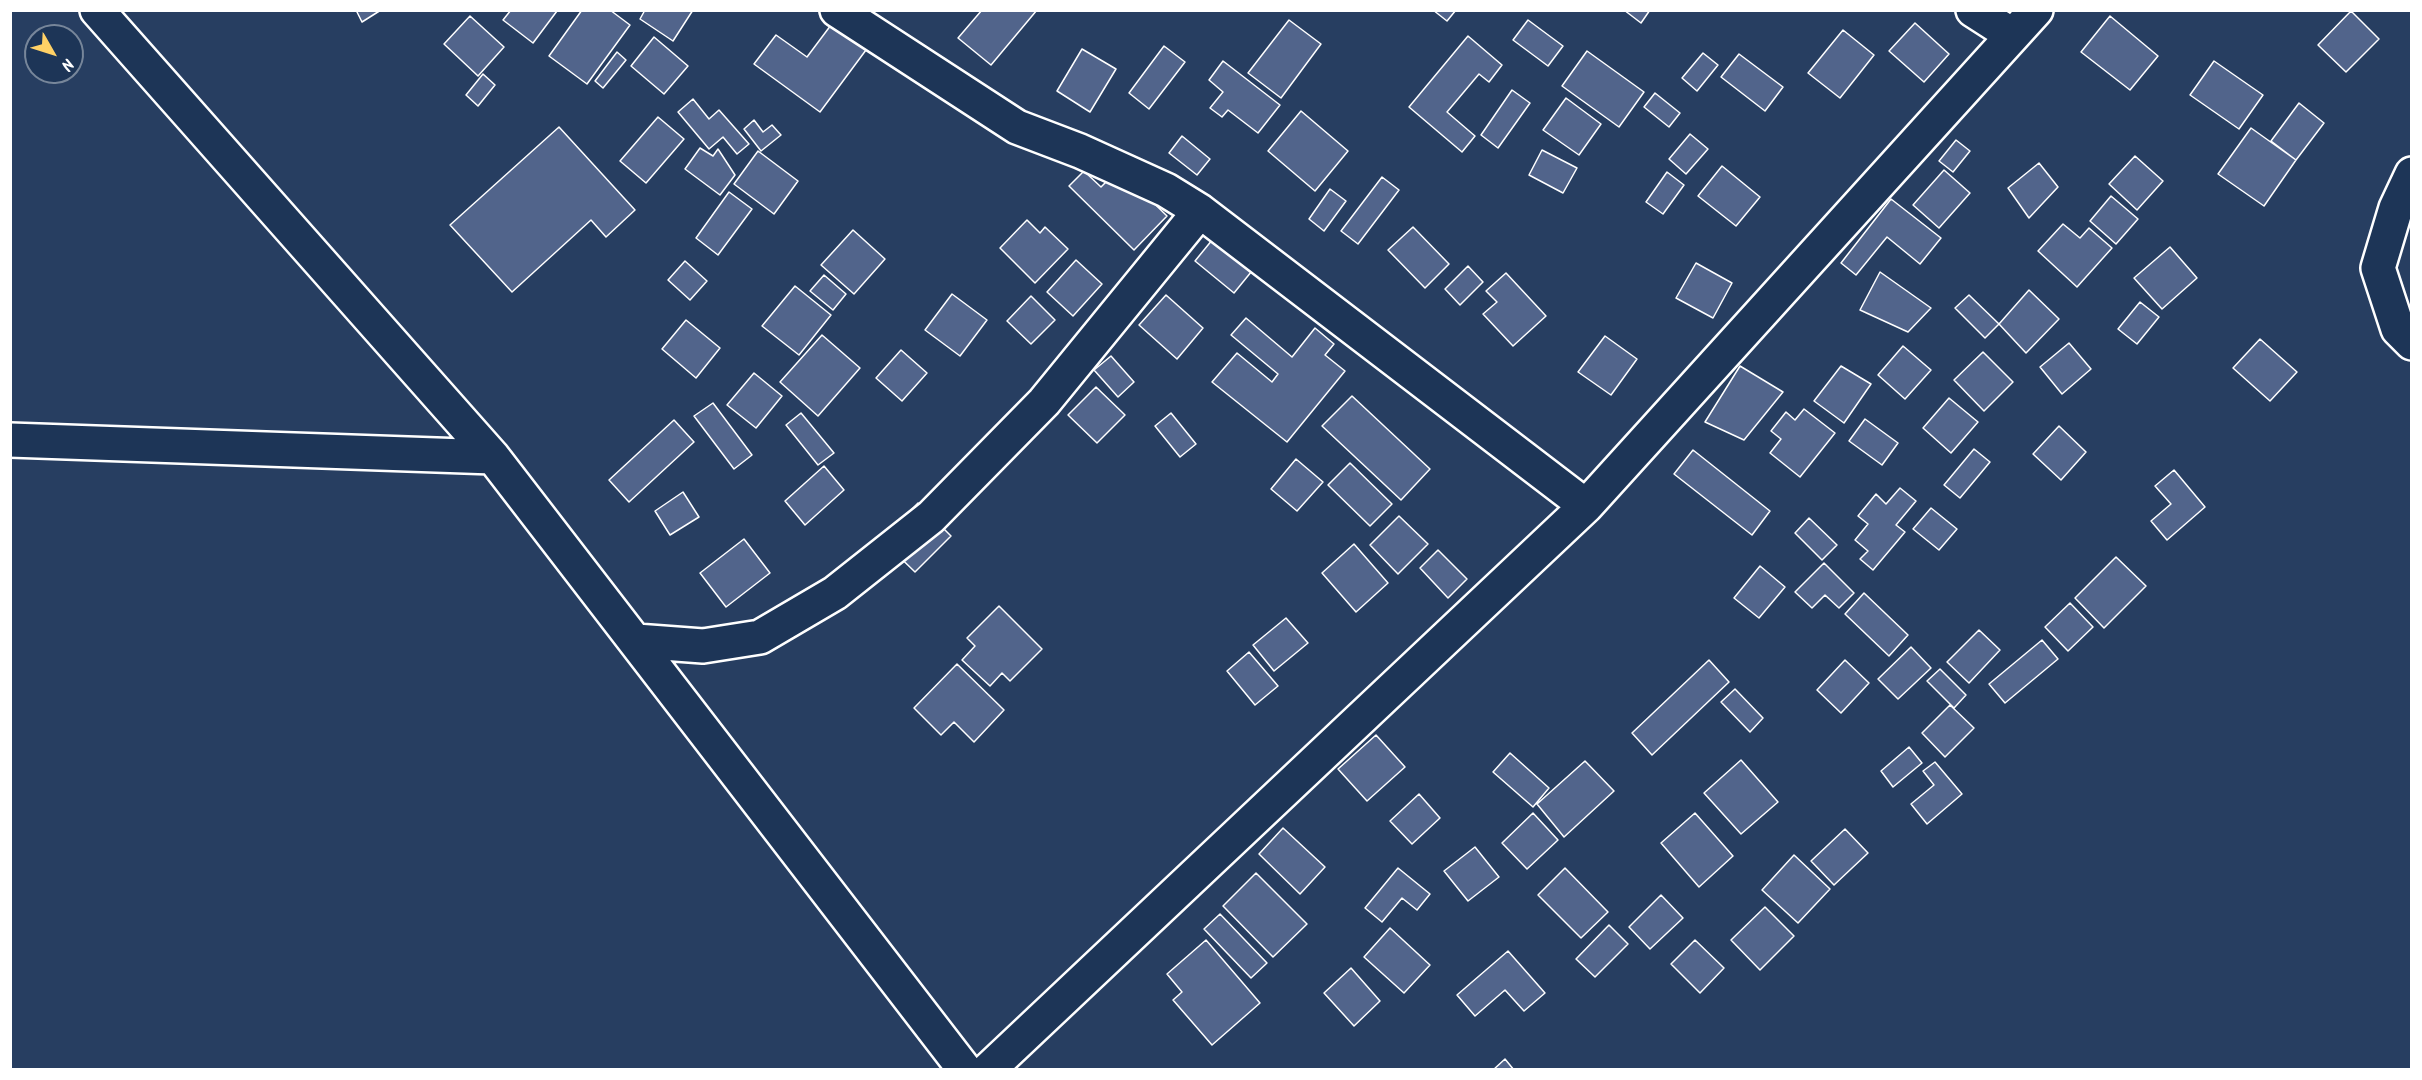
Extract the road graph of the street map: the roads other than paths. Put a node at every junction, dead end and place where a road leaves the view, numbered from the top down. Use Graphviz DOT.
graph roads {
  1 [pos="97,10"];
  2 [pos="837,10"];
  3 [pos="1973,10"];
  4 [pos="2036,10"];
  5 [pos="2012,35"];
  6 [pos="2412,174"];
  7 [pos="1200,211"];
  8 [pos="2412,343"];
  9 [pos="10,440"];
  10 [pos="493,457"];
  11 [pos="1586,506"];
  12 [pos="636,641"];
  13 [pos="986,1068"];
  1 -- 10 [label="street"];
  2 -- 7 [label="street"];
  3 -- 5 [label="street"];
  4 -- 5 [label="street"];
  5 -- 11 [label="street"];
  6 -- 8 [label="street"];
  7 -- 11 [label="street"];
  7 -- 12 [label="street"];
  9 -- 10 [label="street"];
  10 -- 12 [label="street"];
  11 -- 13 [label="street"];
  12 -- 13 [label="street"];
}
